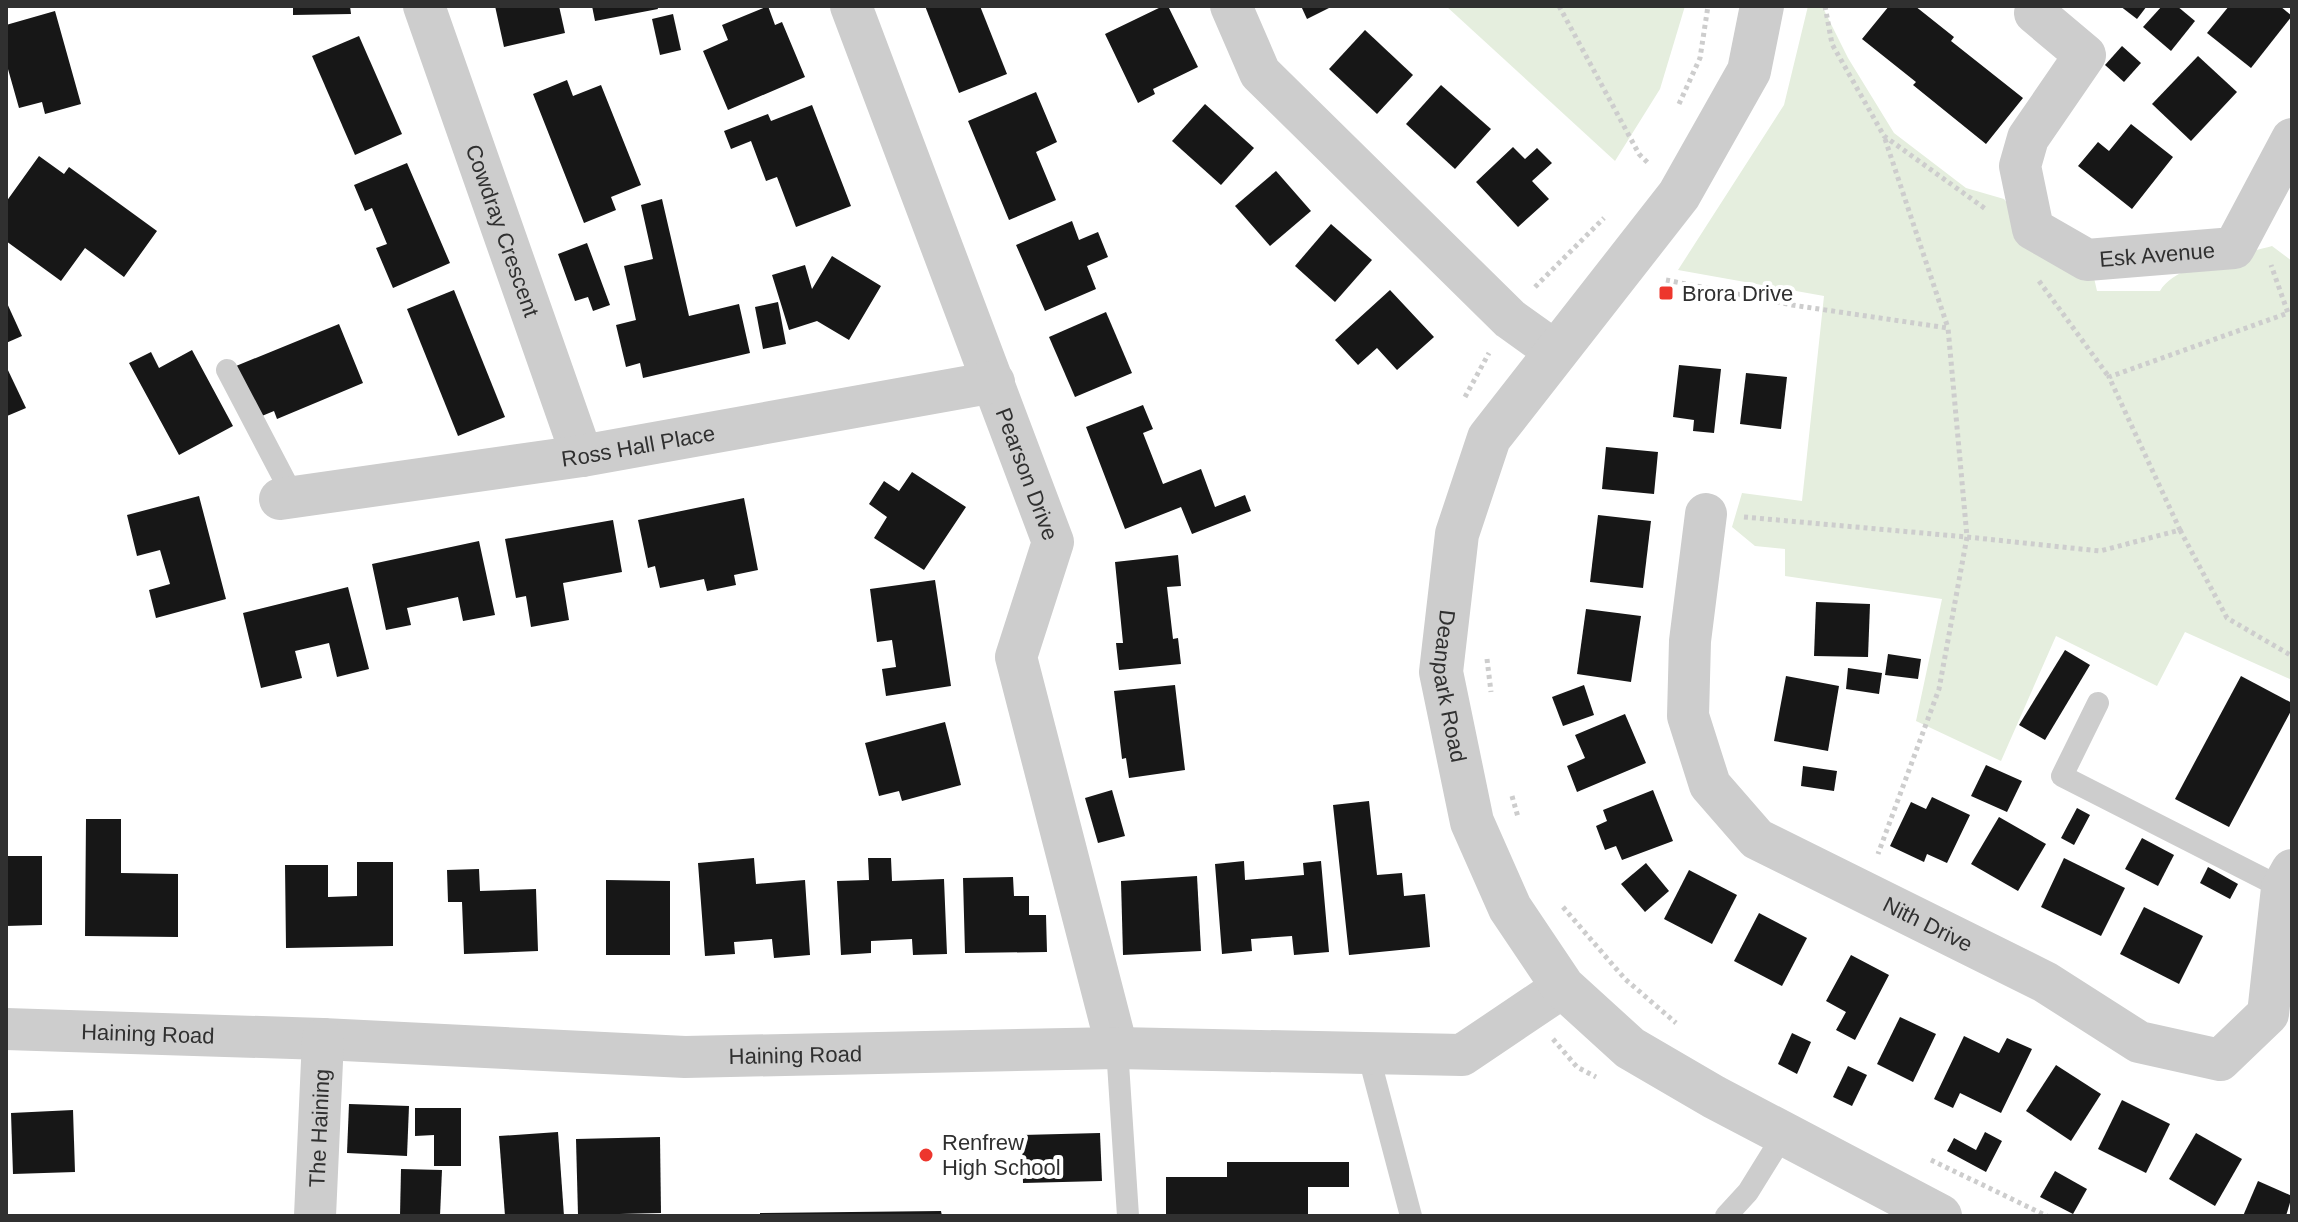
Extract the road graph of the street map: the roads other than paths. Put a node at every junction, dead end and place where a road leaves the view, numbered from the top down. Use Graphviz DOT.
graph roads {
  1 [pos="424,6"];
  2 [pos="851,6"];
  3 [pos="1231,6"];
  4 [pos="1762,6"];
  5 [pos="2035,13"];
  6 [pos="2292,139"];
  7 [pos="1555,351"];
  8 [pos="227,370"];
  9 [pos="994,382"];
  10 [pos="582,456"];
  11 [pos="287,497"];
  12 [pos="1706,514"];
  13 [pos="2098,703"];
  14 [pos="2287,879"];
  15 [pos="1563,987"];
  16 [pos="6,1029"];
  17 [pos="323,1039"];
  18 [pos="1117,1048"];
  19 [pos="1368,1053"];
  20 [pos="1784,1134"];
  21 [pos="315,1216"];
  22 [pos="1128,1216"];
  23 [pos="1411,1216"];
  24 [pos="1726,1216"];
  25 [pos="1939,1216"];
  1 -- 10 [label="street, Cowdray Crescent"];
  2 -- 9 [label="street, Pearson Drive"];
  3 -- 7 [label="street"];
  4 -- 7 [label="street, Deanpark Road"];
  5 -- 6 [label="street, Esk Avenue"];
  7 -- 15 [label="street, Deanpark Road"];
  8 -- 11 [label="lane"];
  9 -- 10 [label="street, Ross Hall Place"];
  9 -- 18 [label="street, Pearson Drive"];
  10 -- 11 [label="street, Ross Hall Place"];
  12 -- 14 [label="street, Nith Drive"];
  13 -- 14 [label="lane"];
  15 -- 19 [label="street, Haining Road"];
  15 -- 20 [label="street, Deanpark Road"];
  16 -- 17 [label="street, Haining Road"];
  17 -- 18 [label="street, Haining Road"];
  17 -- 21 [label="street, The Haining"];
  18 -- 19 [label="street, Haining Road"];
  18 -- 22 [label="lane"];
  19 -- 23 [label="lane"];
  20 -- 24 [label="lane"];
  20 -- 25 [label="street, Deanpark Road"];
}
